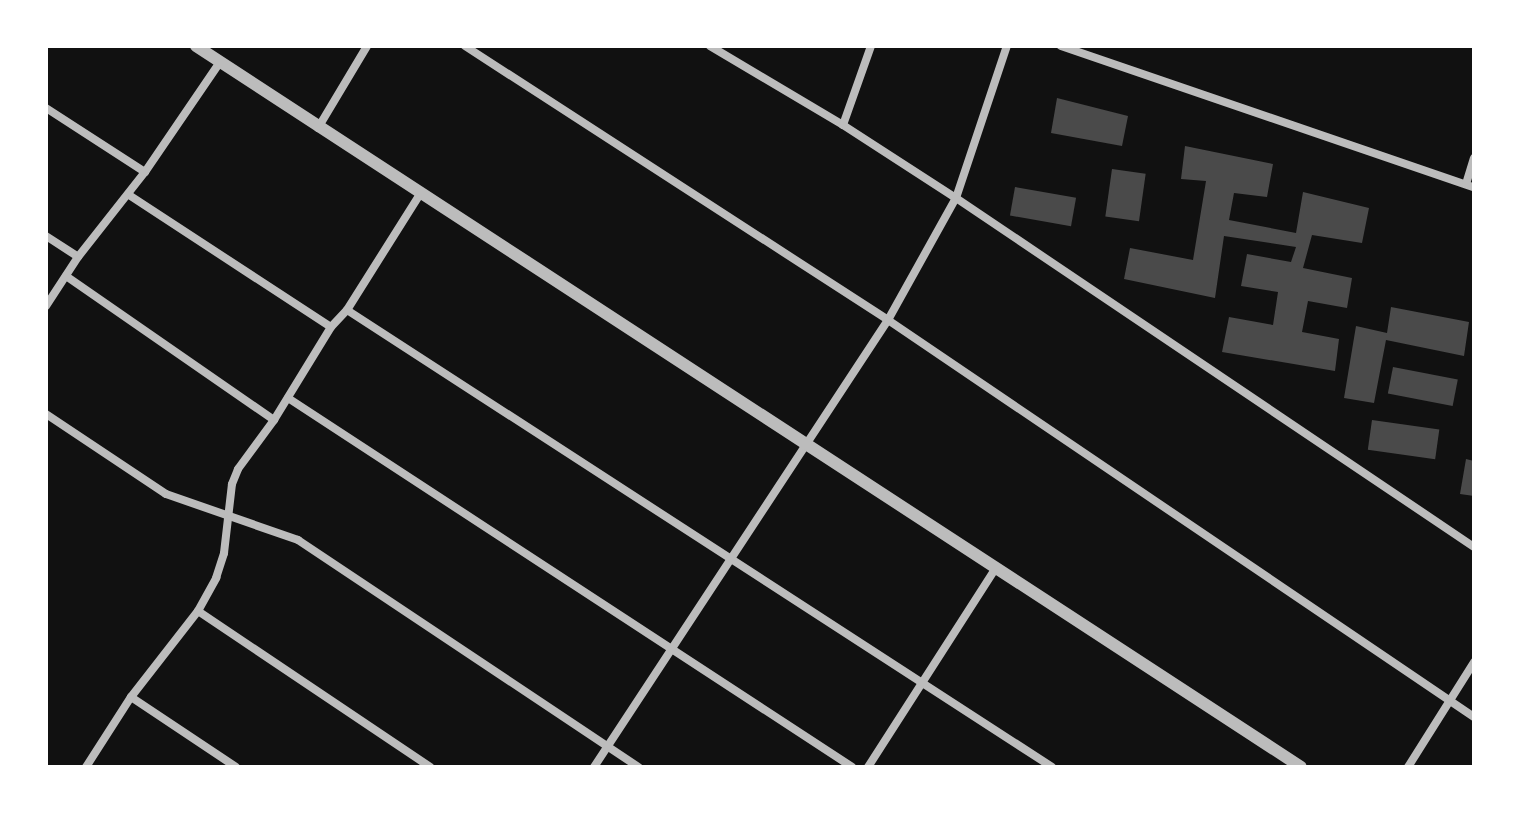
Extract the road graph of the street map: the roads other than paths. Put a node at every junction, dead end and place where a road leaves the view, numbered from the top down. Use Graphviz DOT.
graph roads {
  1 [pos="196,46"];
  2 [pos="367,46"];
  3 [pos="465,46"];
  4 [pos="710,46"];
  5 [pos="871,46"];
  6 [pos="1007,46"];
  7 [pos="1061,46"];
  8 [pos="220,62"];
  9 [pos="46,108"];
  10 [pos="843,125"];
  11 [pos="318,128"];
  12 [pos="1474,158"];
  13 [pos="145,172"];
  14 [pos="1470,186"];
  15 [pos="420,194"];
  16 [pos="129,195"];
  17 [pos="956,198"];
  18 [pos="46,236"];
  19 [pos="78,257"];
  20 [pos="66,276"];
  21 [pos="46,306"];
  22 [pos="347,310"];
  23 [pos="888,320"];
  24 [pos="331,327"];
  25 [pos="288,398"];
  26 [pos="46,414"];
  27 [pos="274,420"];
  28 [pos="805,442"];
  29 [pos="227,514"];
  30 [pos="1474,547"];
  31 [pos="730,559"];
  32 [pos="996,568"];
  33 [pos="198,611"];
  34 [pos="674,648"];
  35 [pos="1474,662"];
  36 [pos="923,685"];
  37 [pos="131,697"];
  38 [pos="1449,701"];
  39 [pos="1474,717"];
  40 [pos="608,747"];
  41 [pos="86,767"];
  42 [pos="236,767"];
  43 [pos="430,767"];
  44 [pos="594,767"];
  45 [pos="639,767"];
  46 [pos="852,767"];
  47 [pos="868,767"];
  48 [pos="1052,767"];
  49 [pos="1301,767"];
  50 [pos="1408,767"];
  1 -- 8 [label="street"];
  2 -- 11 [label="street"];
  3 -- 23 [label="street"];
  4 -- 10 [label="street"];
  5 -- 10 [label="street"];
  6 -- 17 [label="street"];
  7 -- 14 [label="street"];
  8 -- 11 [label="street"];
  8 -- 13 [label="street"];
  9 -- 13 [label="street"];
  10 -- 17 [label="street"];
  11 -- 15 [label="street"];
  12 -- 14 [label="street"];
  13 -- 16 [label="street"];
  15 -- 22 [label="street"];
  15 -- 28 [label="street"];
  16 -- 19 [label="street"];
  16 -- 24 [label="street"];
  17 -- 23 [label="street"];
  17 -- 30 [label="street"];
  18 -- 19 [label="street"];
  19 -- 20 [label="street"];
  20 -- 21 [label="street"];
  20 -- 27 [label="street"];
  22 -- 24 [label="street"];
  22 -- 31 [label="street"];
  23 -- 28 [label="street"];
  23 -- 38 [label="street"];
  24 -- 25 [label="street"];
  25 -- 27 [label="street"];
  25 -- 34 [label="street"];
  26 -- 29 [label="street"];
  27 -- 29 [label="street"];
  28 -- 31 [label="street"];
  28 -- 32 [label="street"];
  29 -- 33 [label="street"];
  29 -- 40 [label="street"];
  31 -- 34 [label="street"];
  31 -- 36 [label="street"];
  32 -- 36 [label="street"];
  32 -- 49 [label="street"];
  33 -- 37 [label="street"];
  33 -- 43 [label="street"];
  34 -- 40 [label="street"];
  34 -- 46 [label="street"];
  35 -- 38 [label="street"];
  36 -- 47 [label="street"];
  36 -- 48 [label="street"];
  37 -- 41 [label="street"];
  37 -- 42 [label="street"];
  38 -- 39 [label="street"];
  38 -- 50 [label="street"];
  40 -- 44 [label="street"];
  40 -- 45 [label="street"];
}
